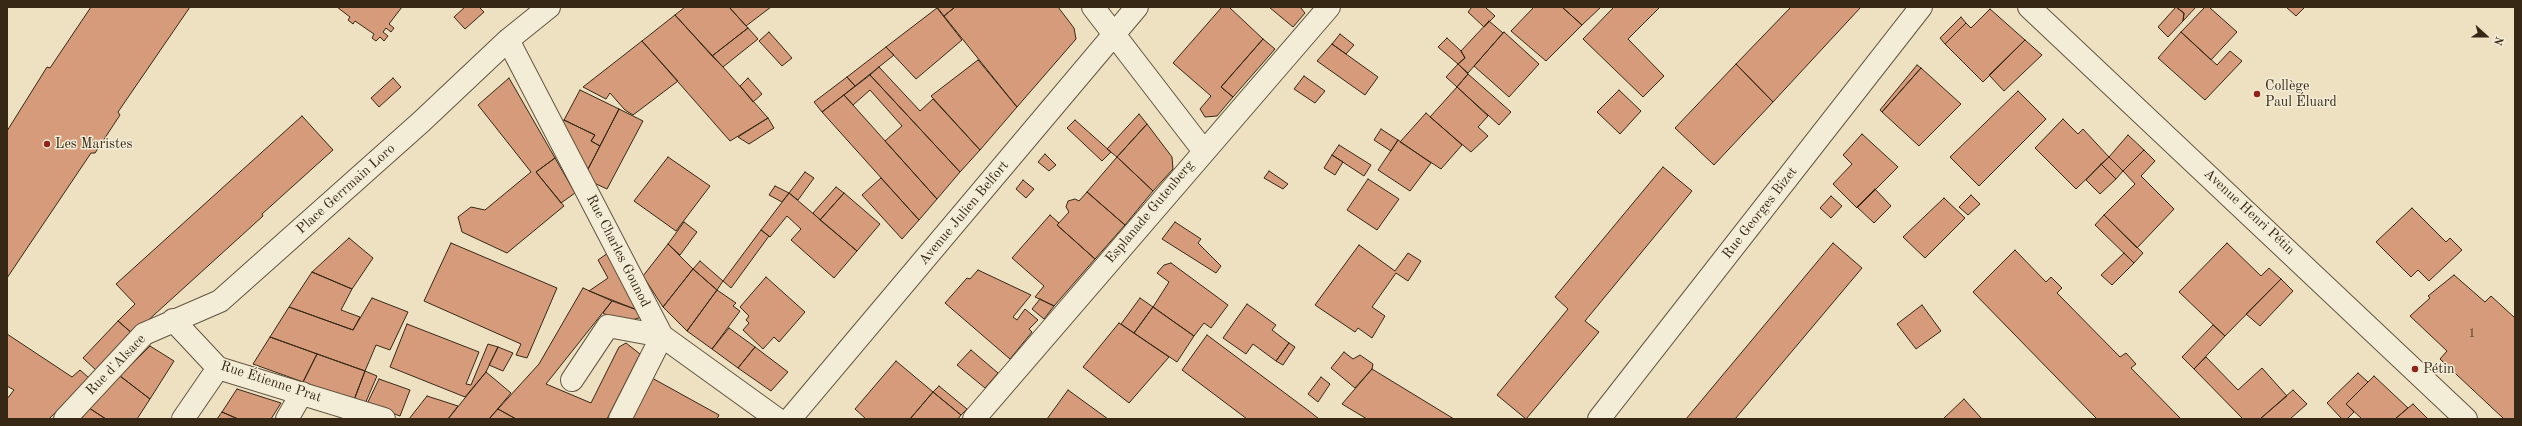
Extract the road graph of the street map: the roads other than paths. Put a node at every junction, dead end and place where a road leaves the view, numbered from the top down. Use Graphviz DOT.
graph roads {
  1 [pos="549,7"];
  2 [pos="1093,7"];
  3 [pos="1137,7"];
  4 [pos="1329,7"];
  5 [pos="1921,7"];
  6 [pos="2029,7"];
  7 [pos="1114,34"];
  8 [pos="508,40"];
  9 [pos="1203,150"];
  10 [pos="173,320"];
  11 [pos="662,336"];
  12 [pos="218,368"];
  13 [pos="572,380"];
  14 [pos="302,393"];
  15 [pos="376,418"];
  16 [pos="65,419"];
  17 [pos="183,419"];
  18 [pos="287,419"];
  19 [pos="620,419"];
  20 [pos="777,419"];
  21 [pos="790,419"];
  22 [pos="974,419"];
  23 [pos="1599,419"];
  24 [pos="2466,419"];
  1 -- 8 [label="street, Place Gerrmain Loro"];
  2 -- 7 [label="street"];
  3 -- 7 [label="street, Avenue Julien Belfort"];
  4 -- 9 [label="street, Esplanade Gutenberg"];
  5 -- 23 [label="street, Rue Georges Bizet"];
  6 -- 24 [label="street, Avenue Henri Pétin"];
  7 -- 9 [label="street"];
  7 -- 21 [label="street, Avenue Julien Belfort"];
  8 -- 10 [label="street, Place Gerrmain Loro"];
  8 -- 11 [label="street, Rue Charles Gounod"];
  9 -- 22 [label="street, Esplanade Gutenberg"];
  10 -- 12 [label="street, Rue Étienne Prat"];
  10 -- 16 [label="street, Rue d'Alsace"];
  11 -- 13 [label="street"];
  11 -- 19 [label="street"];
  11 -- 20 [label="street, Rue Charles Gounod"];
  12 -- 14 [label="street, Rue Étienne Prat"];
  12 -- 17 [label="street"];
  14 -- 15 [label="street, Rue Étienne Prat"];
  14 -- 18 [label="street"];
}
